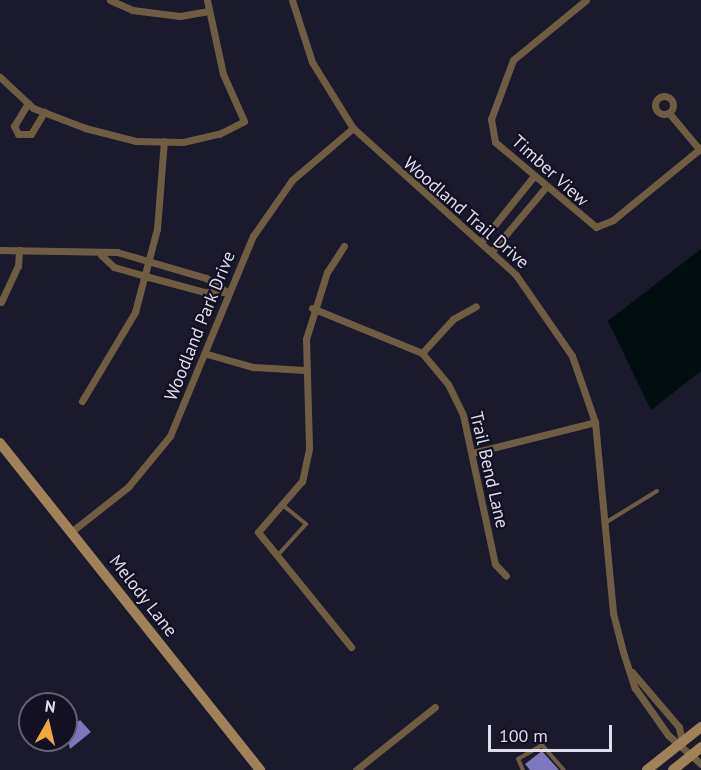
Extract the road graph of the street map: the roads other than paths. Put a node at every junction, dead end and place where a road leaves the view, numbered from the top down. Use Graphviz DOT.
graph roads {
  1 [pos="110,0"];
  2 [pos="207,0"];
  3 [pos="292,0"];
  4 [pos="586,0"];
  5 [pos="209,11"];
  6 [pos="0,77"];
  7 [pos="28,103"];
  8 [pos="44,112"];
  9 [pos="669,113"];
  10 [pos="353,128"];
  11 [pos="164,141"];
  12 [pos="700,149"];
  13 [pos="534,177"];
  14 [pos="545,188"];
  15 [pos="481,242"];
  16 [pos="344,246"];
  17 [pos="0,250"];
  18 [pos="18,250"];
  19 [pos="492,251"];
  20 [pos="101,255"];
  21 [pos="151,260"];
  22 [pos="145,276"];
  23 [pos="227,292"];
  24 [pos="1,302"];
  25 [pos="476,306"];
  26 [pos="312,308"];
  27 [pos="422,353"];
  28 [pos="207,354"];
  29 [pos="305,370"];
  30 [pos="82,400"];
  31 [pos="595,422"];
  32 [pos="0,443"];
  33 [pos="472,453"];
  34 [pos="657,491"];
  35 [pos="284,506"];
  36 [pos="605,523"];
  37 [pos="71,532"];
  38 [pos="277,555"];
  39 [pos="506,576"];
  40 [pos="351,647"];
  41 [pos="631,672"];
  42 [pos="435,707"];
  43 [pos="701,726"];
  44 [pos="682,742"];
  45 [pos="697,751"];
  46 [pos="701,764"];
  47 [pos="260,770"];
  48 [pos="356,770"];
  49 [pos="523,770"];
  50 [pos="564,770"];
  51 [pos="647,770"];
  52 [pos="673,770"];
  1 -- 5 [label="street"];
  2 -- 5 [label="street"];
  3 -- 10 [label="street, Woodland Trail Drive"];
  4 -- 13 [label="street, Timber View"];
  5 -- 11 [label="street"];
  6 -- 7 [label="street"];
  7 -- 8 [label="street"];
  7 -- 8 [label="street"];
  8 -- 11 [label="street"];
  9 -- 12 [label="street"];
  10 -- 15 [label="street, Woodland Trail Drive"];
  10 -- 23 [label="street, Woodland Park Drive"];
  11 -- 21 [label="street"];
  12 -- 14 [label="street, Timber View"];
  13 -- 14 [label="street, Timber View"];
  13 -- 15 [label="street"];
  14 -- 19 [label="street"];
  15 -- 19 [label="street, Woodland Trail Drive"];
  16 -- 26 [label="street"];
  17 -- 18 [label="street"];
  18 -- 20 [label="street"];
  18 -- 24 [label="street"];
  19 -- 31 [label="street, Woodland Trail Drive"];
  20 -- 21 [label="street"];
  20 -- 22 [label="street"];
  21 -- 22 [label="street"];
  21 -- 23 [label="street"];
  22 -- 23 [label="street"];
  22 -- 30 [label="street"];
  23 -- 28 [label="street, Woodland Park Drive"];
  25 -- 27 [label="street"];
  26 -- 27 [label="street"];
  26 -- 29 [label="street"];
  27 -- 33 [label="street, Trail Bend Lane"];
  28 -- 29 [label="street"];
  28 -- 37 [label="street, Woodland Park Drive"];
  29 -- 35 [label="street"];
  31 -- 33 [label="street"];
  31 -- 36 [label="street, Woodland Trail Drive"];
  32 -- 37 [label="street, Melody Lane"];
  33 -- 39 [label="street, Trail Bend Lane"];
  34 -- 36 [label="lane"];
  35 -- 38 [label="street"];
  35 -- 38 [label="lane"];
  36 -- 41 [label="street, Woodland Trail Drive"];
  37 -- 47 [label="street, Melody Lane"];
  38 -- 40 [label="street"];
  41 -- 44 [label="street, Woodland Trail Drive"];
  41 -- 44 [label="street, Woodland Trail Drive"];
  42 -- 48 [label="street"];
  43 -- 44 [label="street"];
  44 -- 45 [label="street"];
  44 -- 51 [label="street"];
  45 -- 46 [label="street"];
  45 -- 52 [label="street"];
  49 -- 50 [label="lane"];
}
